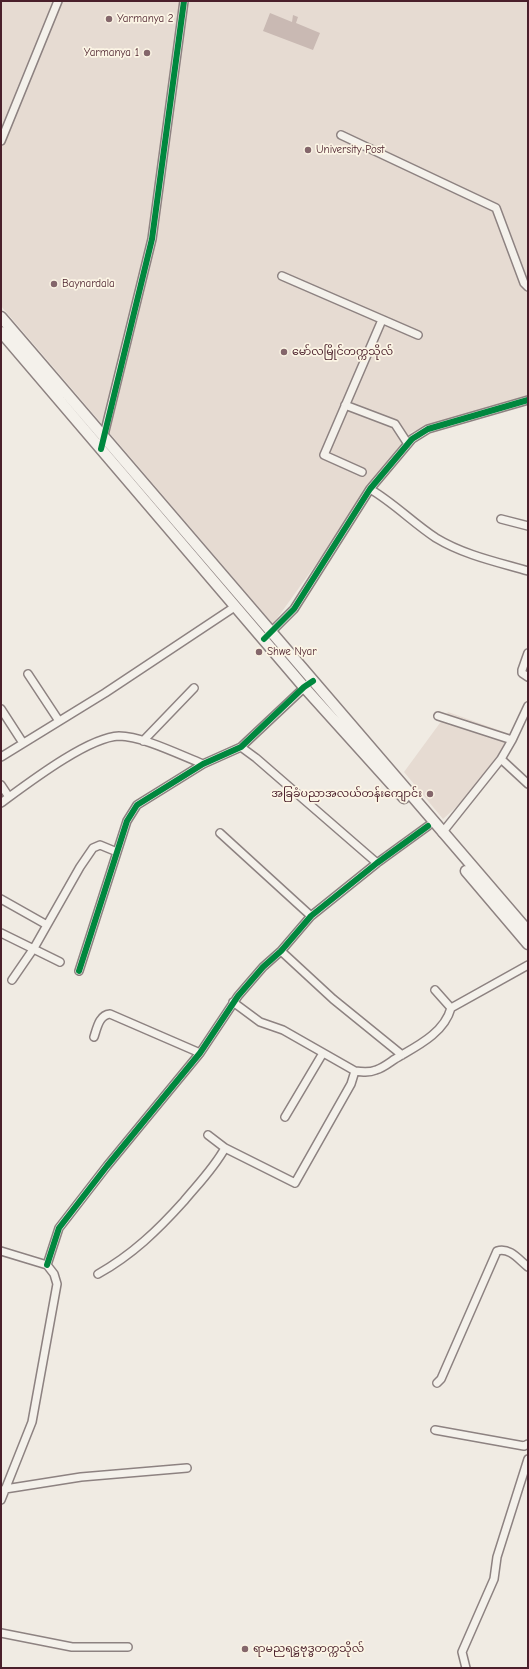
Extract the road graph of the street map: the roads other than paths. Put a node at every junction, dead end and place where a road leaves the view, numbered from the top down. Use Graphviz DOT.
graph roads {
  1 [pos="58,1"];
  2 [pos="184,1"];
  3 [pos="341,135"];
  4 [pos="1,141"];
  5 [pos="282,276"];
  6 [pos="528,287"];
  7 [pos="1,317"];
  8 [pos="382,320"];
  9 [pos="1,332"];
  10 [pos="418,335"];
  11 [pos="24,351"];
  12 [pos="528,400"];
  13 [pos="346,405"];
  14 [pos="104,437"];
  15 [pos="408,444"];
  16 [pos="101,449"];
  17 [pos="362,472"];
  18 [pos="370,489"];
  19 [pos="501,519"];
  20 [pos="528,526"];
  21 [pos="528,570"];
  22 [pos="236,606"];
  23 [pos="267,636"];
  24 [pos="528,653"];
  25 [pos="28,674"];
  26 [pos="528,677"];
  27 [pos="309,684"];
  28 [pos="194,688"];
  29 [pos="528,706"];
  30 [pos="1,709"];
  31 [pos="438,716"];
  32 [pos="59,721"];
  33 [pos="512,740"];
  34 [pos="143,741"];
  35 [pos="23,743"];
  36 [pos="241,747"];
  37 [pos="1,757"];
  38 [pos="501,759"];
  39 [pos="203,764"];
  40 [pos="528,784"];
  41 [pos="1,785"];
  42 [pos="9,797"];
  43 [pos="1,803"];
  44 [pos="428,826"];
  45 [pos="220,833"];
  46 [pos="442,833"];
  47 [pos="117,852"];
  48 [pos="377,863"];
  49 [pos="1,899"];
  50 [pos="311,916"];
  51 [pos="47,924"];
  52 [pos="528,932"];
  53 [pos="1,933"];
  54 [pos="528,944"];
  55 [pos="34,948"];
  56 [pos="281,951"];
  57 [pos="60,962"];
  58 [pos="528,965"];
  59 [pos="80,971"];
  60 [pos="12,980"];
  61 [pos="435,990"];
  62 [pos="234,1002"];
  63 [pos="450,1008"];
  64 [pos="94,1036"];
  65 [pos="200,1053"];
  66 [pos="323,1053"];
  67 [pos="402,1055"];
  68 [pos="355,1071"];
  69 [pos="285,1117"];
  70 [pos="208,1135"];
  71 [pos="225,1148"];
  72 [pos="1,1251"];
  73 [pos="47,1265"];
  74 [pos="528,1267"];
  75 [pos="98,1274"];
  76 [pos="437,1383"];
  77 [pos="435,1430"];
  78 [pos="528,1444"];
  79 [pos="528,1459"];
  80 [pos="187,1468"];
  81 [pos="5,1489"];
  82 [pos="1,1500"];
  83 [pos="1,1633"];
  84 [pos="128,1647"];
  85 [pos="466,1668"];
  1 -- 4 [label="street"];
  2 -- 14 [label="street"];
  3 -- 6 [label="street"];
  5 -- 8 [label="street"];
  7 -- 11 [label="main road"];
  8 -- 10 [label="street"];
  8 -- 13 [label="street"];
  9 -- 11 [label="main road"];
  11 -- 14 [label="main road"];
  11 -- 16 [label="main road"];
  12 -- 15 [label="street"];
  13 -- 15 [label="street"];
  13 -- 17 [label="street"];
  14 -- 16 [label="street"];
  14 -- 23 [label="main road"];
  15 -- 18 [label="street"];
  16 -- 22 [label="main road"];
  18 -- 21 [label="street"];
  18 -- 23 [label="street"];
  19 -- 20 [label="street"];
  22 -- 23 [label="main road"];
  22 -- 32 [label="street"];
  23 -- 27 [label="main road"];
  24 -- 26 [label="street"];
  25 -- 32 [label="street"];
  27 -- 36 [label="street"];
  27 -- 44 [label="main road"];
  27 -- 46 [label="main road"];
  28 -- 34 [label="street"];
  29 -- 33 [label="street"];
  30 -- 35 [label="street"];
  31 -- 33 [label="street"];
  32 -- 35 [label="street"];
  33 -- 38 [label="street"];
  34 -- 39 [label="street"];
  34 -- 42 [label="street"];
  35 -- 37 [label="street"];
  36 -- 39 [label="street"];
  36 -- 48 [label="street"];
  38 -- 40 [label="street"];
  38 -- 46 [label="street"];
  39 -- 47 [label="street"];
  41 -- 42 [label="street"];
  42 -- 43 [label="street"];
  44 -- 48 [label="street"];
  44 -- 54 [label="main road"];
  45 -- 50 [label="street"];
  46 -- 52 [label="main road"];
  47 -- 51 [label="street"];
  47 -- 59 [label="street"];
  48 -- 50 [label="street"];
  49 -- 51 [label="street"];
  50 -- 56 [label="street"];
  51 -- 55 [label="street"];
  53 -- 55 [label="street"];
  55 -- 57 [label="street"];
  55 -- 60 [label="street"];
  56 -- 62 [label="street"];
  56 -- 67 [label="street"];
  58 -- 63 [label="street"];
  61 -- 63 [label="street"];
  62 -- 65 [label="street"];
  62 -- 66 [label="street"];
  63 -- 67 [label="street"];
  64 -- 65 [label="street"];
  65 -- 73 [label="street"];
  66 -- 68 [label="street"];
  66 -- 69 [label="street"];
  67 -- 68 [label="street"];
  68 -- 71 [label="street"];
  70 -- 71 [label="street"];
  71 -- 75 [label="street"];
  72 -- 73 [label="street"];
  73 -- 81 [label="street"];
  74 -- 76 [label="street"];
  77 -- 78 [label="street"];
  79 -- 85 [label="street"];
  80 -- 81 [label="street"];
  81 -- 82 [label="street"];
  83 -- 84 [label="street"];
}
